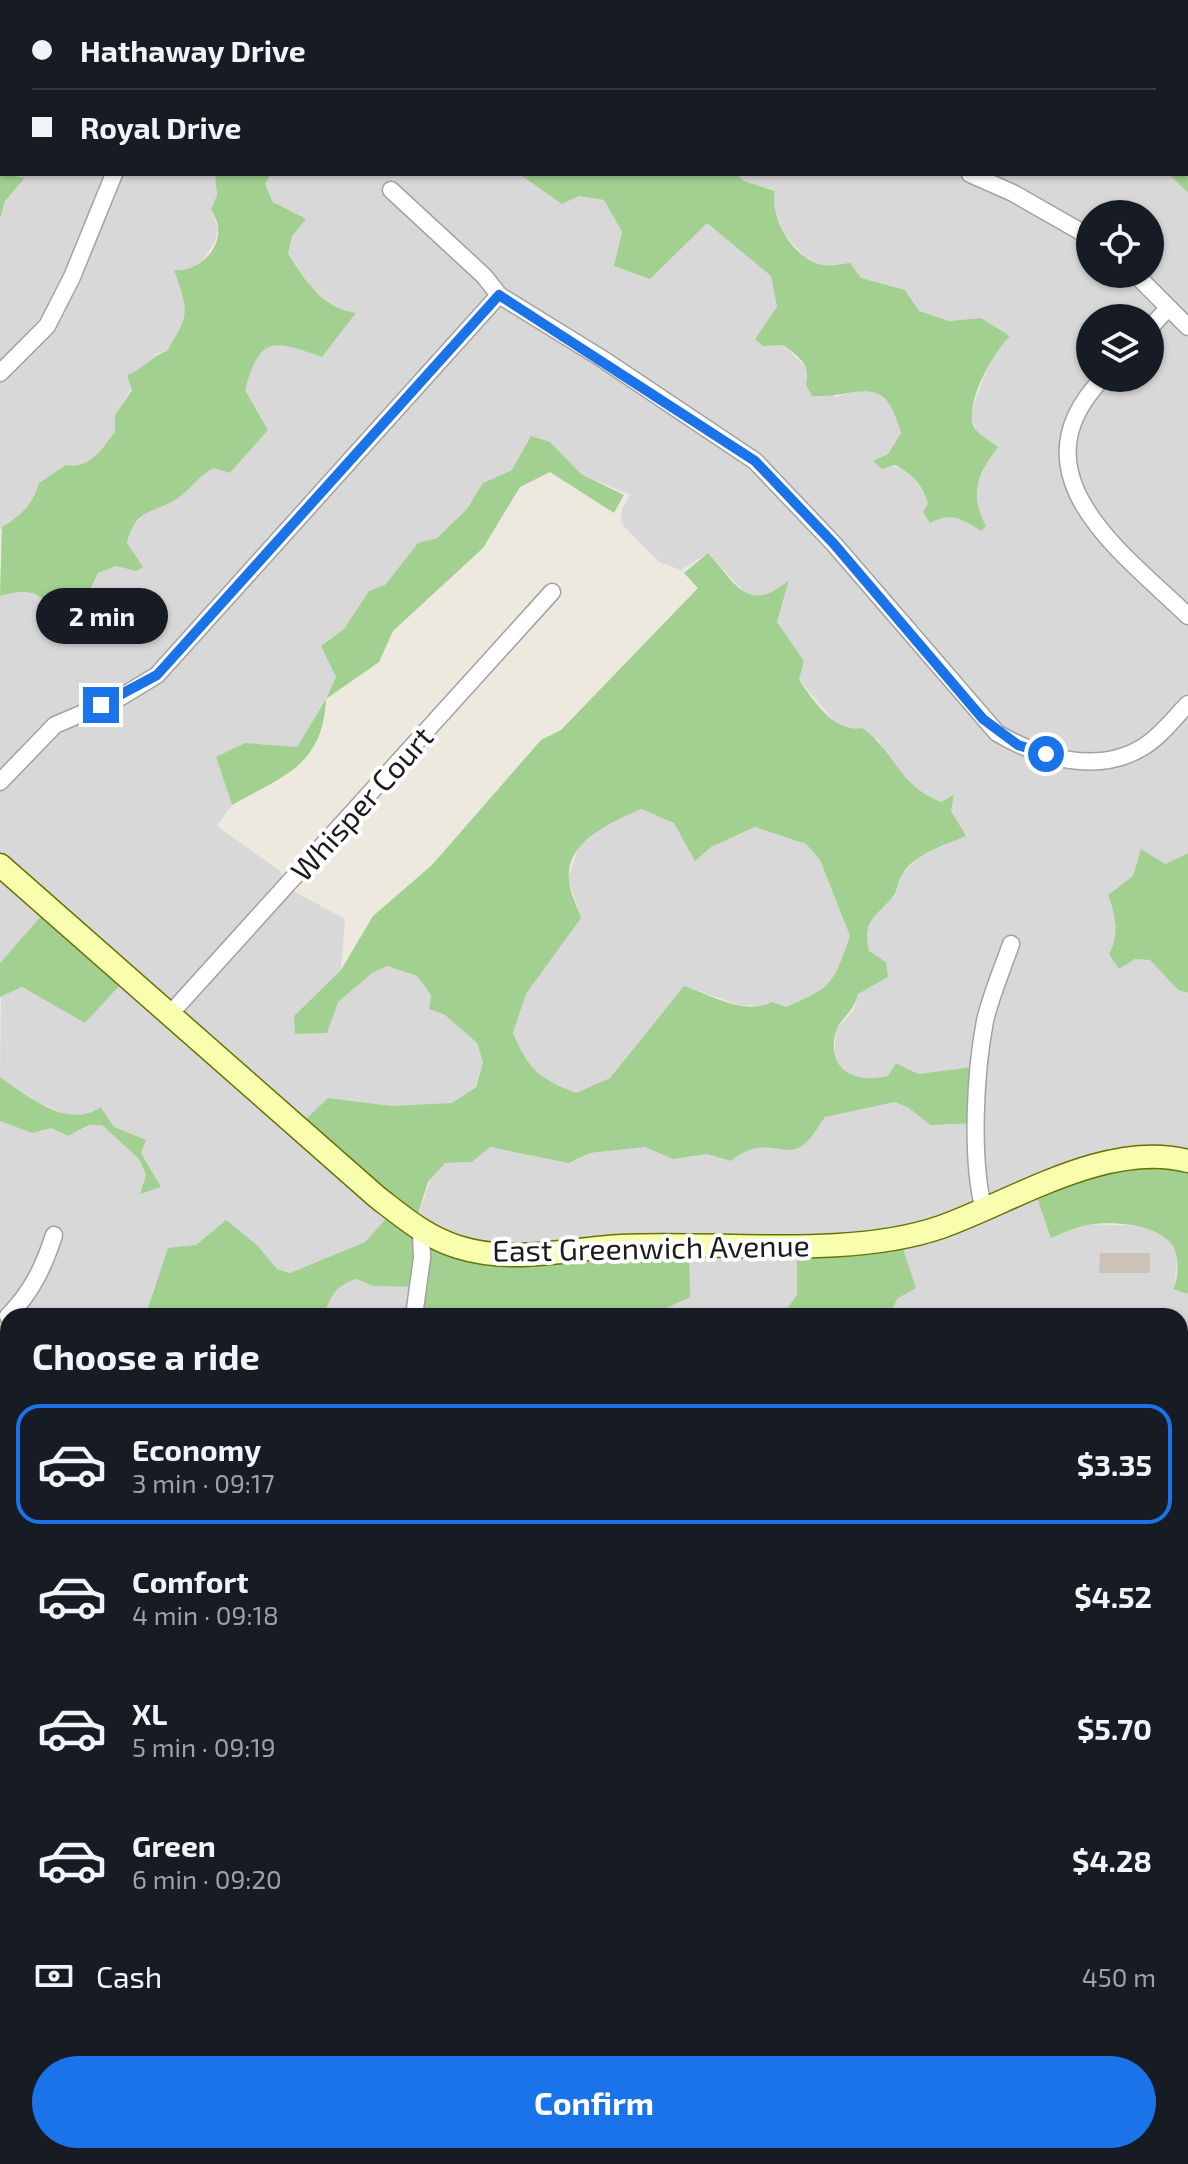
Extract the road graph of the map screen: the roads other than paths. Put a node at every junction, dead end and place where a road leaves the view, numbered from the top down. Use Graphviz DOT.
graph roads {
  1 [pos="113,176"];
  2 [pos="975,176"];
  3 [pos="391,190"];
  4 [pos="1076,229"];
  5 [pos="1148,288"];
  6 [pos="499,295"];
  7 [pos="1167,309"];
  8 [pos="1164,312"];
  9 [pos="1188,327"];
  10 [pos="0,373"];
  11 [pos="1093,392"];
  12 [pos="552,592"];
  13 [pos="1188,616"];
  14 [pos="1188,704"];
  15 [pos="0,782"];
  16 [pos="0,865"];
  17 [pos="1011,944"];
  18 [pos="170,1014"];
  19 [pos="1188,1161"];
  20 [pos="983,1207"];
  21 [pos="421,1232"];
  22 [pos="54,1235"];
  23 [pos="16,1308"];
  24 [pos="415,1308"];
  1 -- 10 [label="street"];
  2 -- 4 [label="street"];
  3 -- 6 [label="street"];
  5 -- 7 [label="street"];
  6 -- 14 [label="street"];
  6 -- 15 [label="street"];
  7 -- 8 [label="street"];
  7 -- 9 [label="street"];
  11 -- 13 [label="street"];
  12 -- 18 [label="street, Whisper Court"];
  16 -- 18 [label="street, East Greenwich Avenue"];
  17 -- 20 [label="street"];
  18 -- 21 [label="street, East Greenwich Avenue"];
  19 -- 20 [label="street, East Greenwich Avenue"];
  20 -- 21 [label="street, East Greenwich Avenue"];
  21 -- 24 [label="street"];
  22 -- 23 [label="street"];
}
